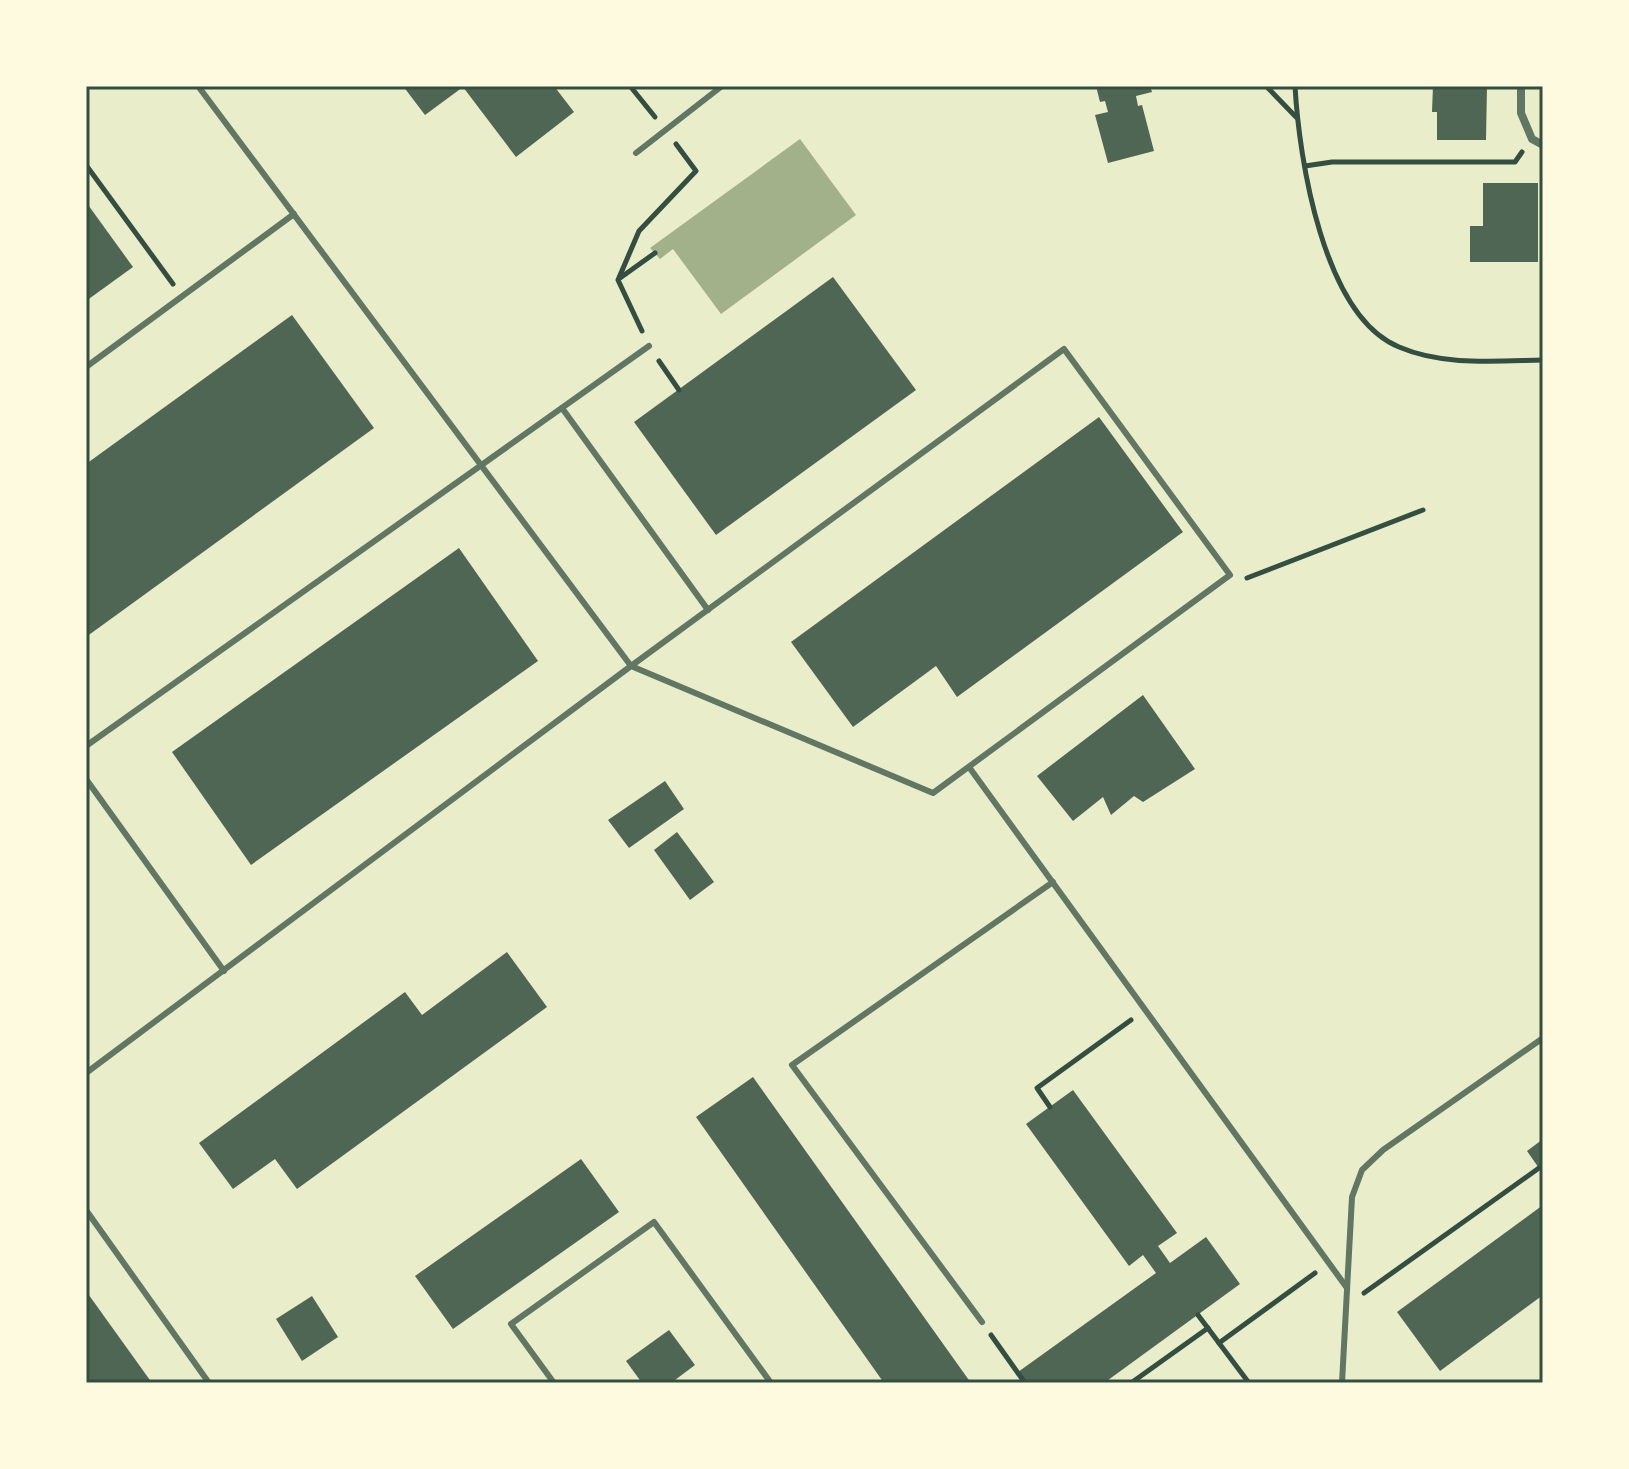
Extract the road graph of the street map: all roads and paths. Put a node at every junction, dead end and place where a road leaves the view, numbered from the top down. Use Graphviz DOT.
graph roads {
  1 [pos="198,86"];
  2 [pos="630,86"];
  3 [pos="722,86"];
  4 [pos="1266,86"];
  5 [pos="1295,86"];
  6 [pos="1521,86"];
  7 [pos="1297,118"];
  8 [pos="665,130"];
  9 [pos="1532,139"];
  10 [pos="1543,145"];
  11 [pos="636,153"];
  12 [pos="86,165"];
  13 [pos="1305,166"];
  14 [pos="294,214"];
  15 [pos="655,253"];
  16 [pos="618,280"];
  17 [pos="182,297"];
  18 [pos="649,346"];
  19 [pos="1543,360"];
  20 [pos="86,367"];
  21 [pos="672,381"];
  22 [pos="679,390"];
  23 [pos="562,408"];
  24 [pos="481,464"];
  25 [pos="1423,510"];
  26 [pos="1230,575"];
  27 [pos="708,610"];
  28 [pos="631,666"];
  29 [pos="86,746"];
  30 [pos="969,767"];
  31 [pos="86,779"];
  32 [pos="1053,882"];
  33 [pos="224,971"];
  34 [pos="1145,1010"];
  35 [pos="1543,1038"];
  36 [pos="86,1073"];
  37 [pos="1050,1107"];
  38 [pos="1539,1168"];
  39 [pos="86,1210"];
  40 [pos="1329,1263"];
  41 [pos="1347,1288"];
  42 [pos="1346,1306"];
  43 [pos="1198,1315"];
  44 [pos="982,1322"];
  45 [pos="1208,1328"];
  46 [pos="1219,1343"];
  47 [pos="209,1383"];
  48 [pos="554,1383"];
  49 [pos="771,1383"];
  50 [pos="1025,1383"];
  51 [pos="1131,1383"];
  52 [pos="1249,1383"];
  53 [pos="1342,1383"];
  1 -- 14 [label="lane"];
  2 -- 8 [label="path"];
  3 -- 8 [label="lane"];
  4 -- 7 [label="path"];
  5 -- 7 [label="path"];
  6 -- 9 [label="street"];
  7 -- 13 [label="path"];
  8 -- 11 [label="lane"];
  8 -- 16 [label="path"];
  9 -- 10 [label="street"];
  9 -- 13 [label="path"];
  12 -- 17 [label="path"];
  13 -- 19 [label="path"];
  14 -- 17 [label="lane"];
  14 -- 24 [label="lane"];
  15 -- 16 [label="path"];
  16 -- 18 [label="path"];
  17 -- 20 [label="lane"];
  18 -- 23 [label="lane"];
  21 -- 22 [label="path"];
  23 -- 24 [label="lane"];
  23 -- 27 [label="lane"];
  24 -- 28 [label="lane"];
  24 -- 29 [label="lane"];
  25 -- 26 [label="path"];
  26 -- 27 [label="lane"];
  26 -- 30 [label="lane"];
  27 -- 28 [label="lane"];
  28 -- 30 [label="lane"];
  28 -- 33 [label="lane"];
  30 -- 32 [label="lane"];
  31 -- 33 [label="lane"];
  32 -- 34 [label="lane"];
  32 -- 44 [label="lane"];
  33 -- 36 [label="lane"];
  34 -- 37 [label="path"];
  34 -- 40 [label="lane"];
  35 -- 41 [label="lane"];
  38 -- 42 [label="path"];
  39 -- 47 [label="lane"];
  40 -- 41 [label="lane"];
  40 -- 46 [label="path"];
  41 -- 42 [label="lane"];
  42 -- 53 [label="lane"];
  43 -- 45 [label="path"];
  44 -- 50 [label="path"];
  45 -- 46 [label="path"];
  45 -- 51 [label="path"];
  46 -- 52 [label="path"];
  48 -- 49 [label="lane"];
}
